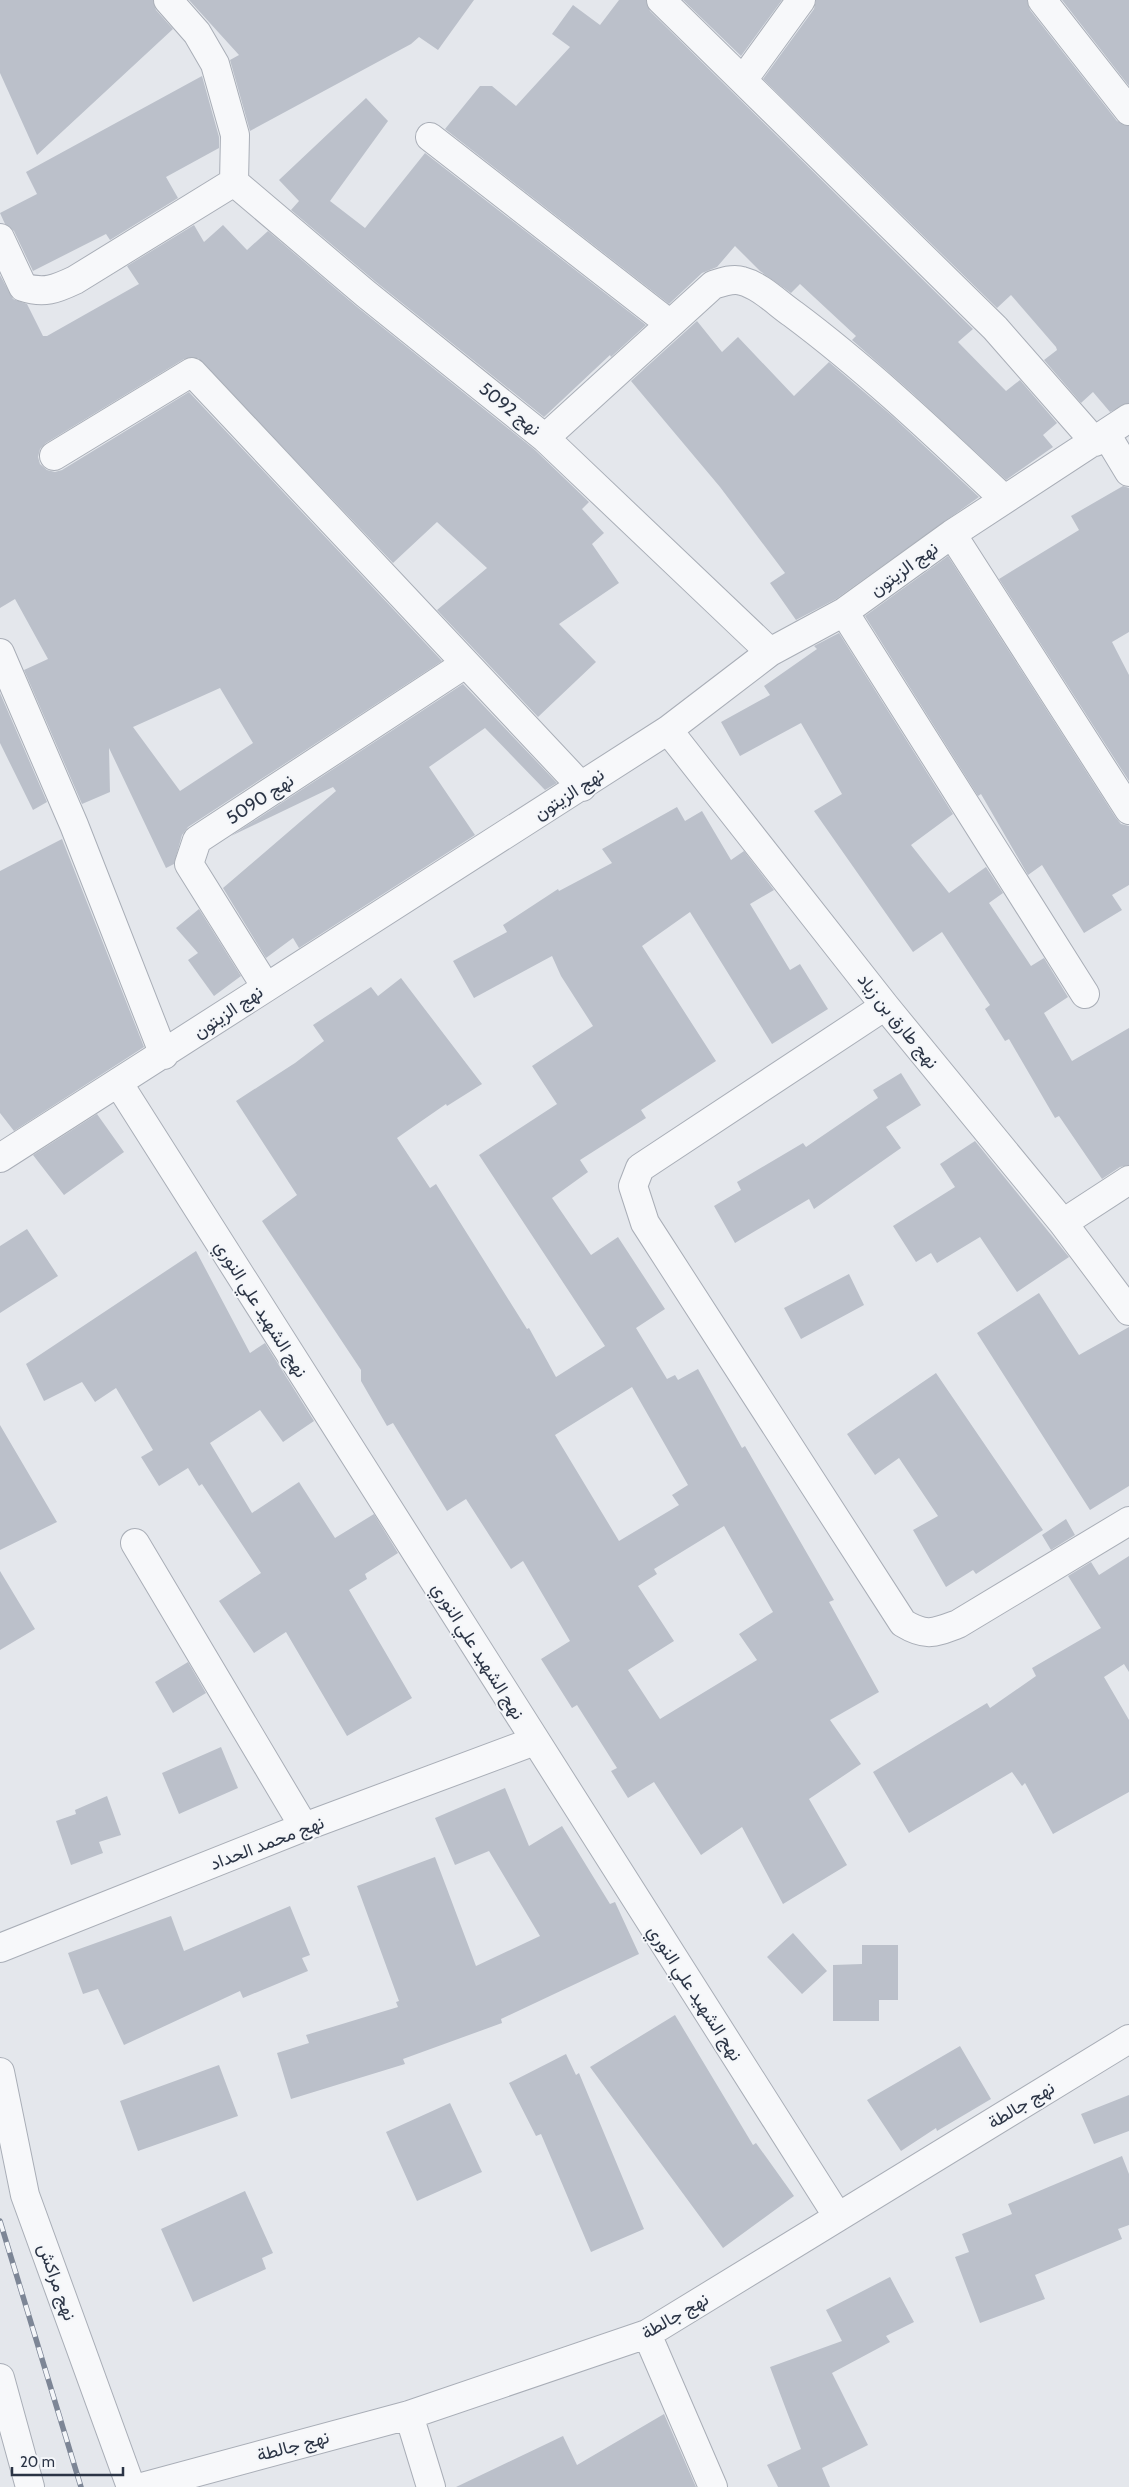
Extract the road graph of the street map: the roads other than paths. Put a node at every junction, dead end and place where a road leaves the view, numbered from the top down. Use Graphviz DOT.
graph roads {
  1 [pos="168,0"];
  2 [pos="661,0"];
  3 [pos="802,0"];
  4 [pos="1042,0"];
  5 [pos="743,80"];
  6 [pos="1129,111"];
  7 [pos="430,137"];
  8 [pos="234,182"];
  9 [pos="0,238"];
  10 [pos="670,324"];
  11 [pos="1129,418"];
  12 [pos="545,438"];
  13 [pos="1100,438"];
  14 [pos="54,456"];
  15 [pos="1129,472"];
  16 [pos="1004,499"];
  17 [pos="952,534"];
  18 [pos="844,612"];
  19 [pos="770,652"];
  20 [pos="0,653"];
  21 [pos="465,664"];
  22 [pos="668,730"];
  23 [pos="582,787"];
  24 [pos="1129,810"];
  25 [pos="266,987"];
  26 [pos="1085,994"];
  27 [pos="885,1006"];
  28 [pos="164,1055"];
  29 [pos="119,1084"];
  30 [pos="0,1158"];
  31 [pos="1129,1180"];
  32 [pos="1063,1222"];
  33 [pos="1129,1311"];
  34 [pos="1129,1521"];
  35 [pos="135,1544"];
  36 [pos="535,1741"];
  37 [pos="304,1827"];
  38 [pos="0,1948"];
  39 [pos="1129,2039"];
  40 [pos="0,2072"];
  41 [pos="838,2217"];
  42 [pos="648,2334"];
  43 [pos="0,2378"];
  44 [pos="409,2415"];
  45 [pos="30,2487"];
  46 [pos="131,2487"];
  47 [pos="142,2487"];
  48 [pos="431,2487"];
  49 [pos="713,2487"];
  1 -- 8 [label="street"];
  2 -- 5 [label="street"];
  3 -- 5 [label="street"];
  4 -- 6 [label="street"];
  5 -- 13 [label="street"];
  7 -- 10 [label="street"];
  8 -- 9 [label="street"];
  8 -- 12 [label="street, نهج 5092"];
  10 -- 12 [label="street"];
  10 -- 16 [label="street"];
  11 -- 13 [label="street, نهج الزيتون"];
  12 -- 19 [label="street, نهج 5092"];
  13 -- 15 [label="street"];
  13 -- 16 [label="street, نهج الزيتون"];
  14 -- 21 [label="street"];
  16 -- 17 [label="street, نهج الزيتون"];
  17 -- 18 [label="street, نهج الزيتون"];
  17 -- 24 [label="street"];
  18 -- 19 [label="street, نهج الزيتون"];
  18 -- 26 [label="street"];
  19 -- 22 [label="street, نهج الزيتون"];
  20 -- 28 [label="street"];
  21 -- 23 [label="street"];
  21 -- 25 [label="street, نهج 5090"];
  22 -- 23 [label="street, نهج الزيتون"];
  22 -- 27 [label="street, نهج طارق بن زياد"];
  23 -- 25 [label="street, نهج الزيتون"];
  25 -- 28 [label="street, نهج الزيتون"];
  27 -- 32 [label="street, نهج طارق بن زياد"];
  27 -- 34 [label="street"];
  28 -- 29 [label="street, نهج الزيتون"];
  29 -- 30 [label="street, نهج الزيتون"];
  29 -- 36 [label="street, نهج الشهيد علي النوري"];
  31 -- 32 [label="street"];
  32 -- 33 [label="street, نهج طارق بن زياد"];
  35 -- 37 [label="street"];
  36 -- 37 [label="street, نهج محمد الحداد"];
  36 -- 41 [label="street, نهج الشهيد علي النوري"];
  37 -- 38 [label="street, نهج محمد الحداد"];
  39 -- 41 [label="street, نهج جالطة"];
  40 -- 46 [label="street, نهج مراكش"];
  41 -- 42 [label="street, نهج جالطة"];
  42 -- 44 [label="street, نهج جالطة"];
  42 -- 49 [label="street"];
  43 -- 45 [label="street"];
  44 -- 47 [label="street, نهج جالطة"];
  44 -- 48 [label="street"];
}
